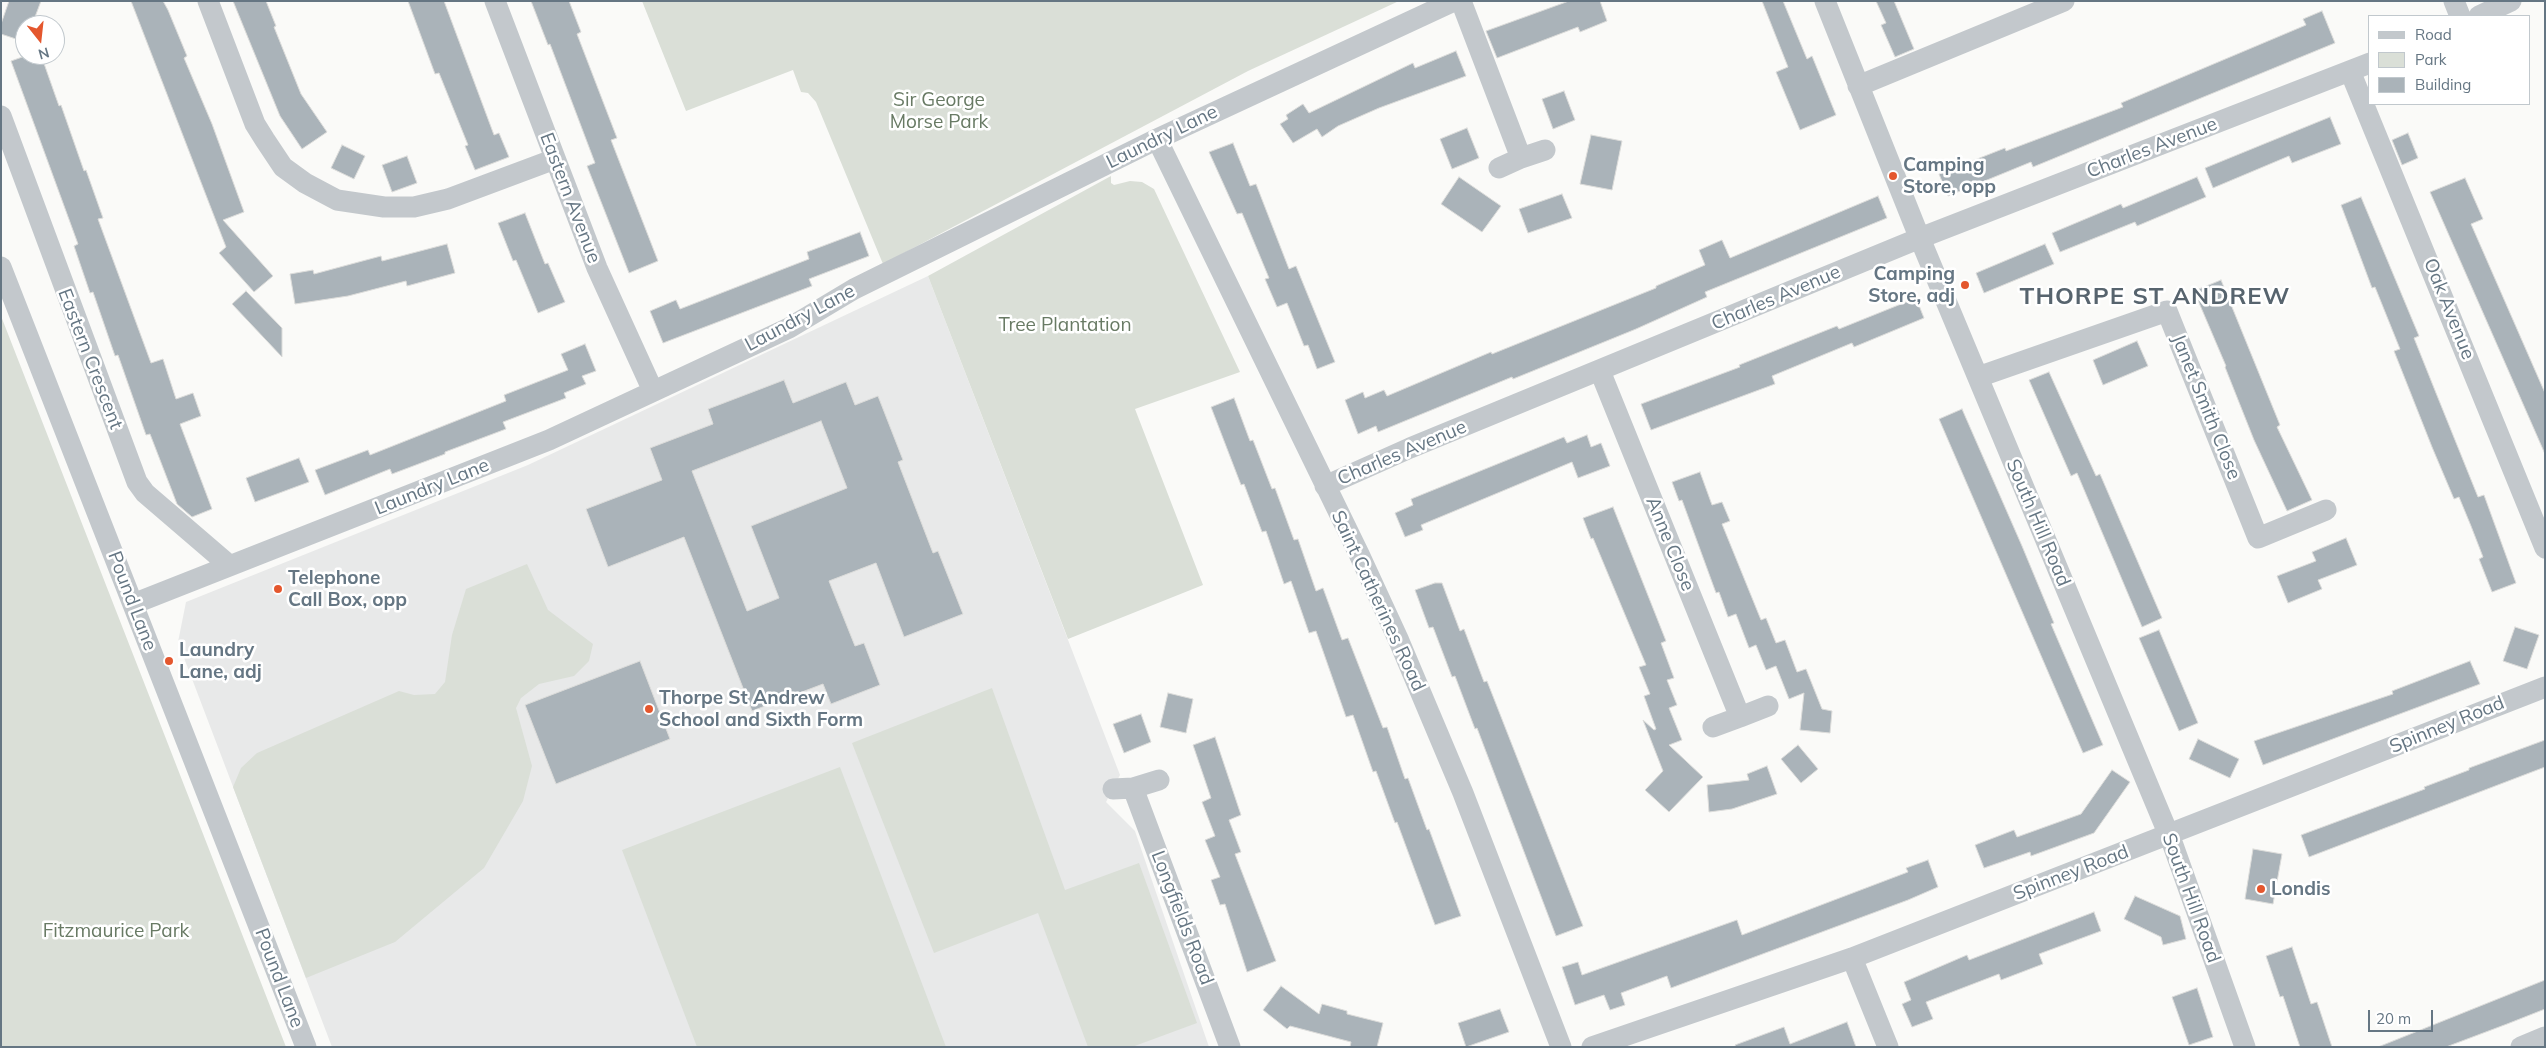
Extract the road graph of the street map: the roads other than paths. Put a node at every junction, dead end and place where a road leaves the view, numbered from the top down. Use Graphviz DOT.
graph roads {
  1 [pos="208,1"];
  2 [pos="495,1"];
  3 [pos="1454,1"];
  4 [pos="1461,1"];
  5 [pos="1825,1"];
  6 [pos="2454,1"];
  7 [pos="2512,1"];
  8 [pos="2057,3"];
  9 [pos="2460,15"];
  10 [pos="2481,15"];
  11 [pos="2368,64"];
  12 [pos="2350,71"];
  13 [pos="1858,86"];
  14 [pos="1,116"];
  15 [pos="1157,139"];
  16 [pos="1545,150"];
  17 [pos="555,158"];
  18 [pos="1522,158"];
  19 [pos="1498,168"];
  20 [pos="1920,238"];
  21 [pos="1,266"];
  22 [pos="1600,371"];
  23 [pos="1978,377"];
  24 [pos="653,391"];
  25 [pos="1325,486"];
  26 [pos="2326,510"];
  27 [pos="2545,548"];
  28 [pos="230,566"];
  29 [pos="133,604"];
  30 [pos="2545,687"];
  31 [pos="1768,706"];
  32 [pos="1740,717"];
  33 [pos="1713,727"];
  34 [pos="1160,780"];
  35 [pos="2169,835"];
  36 [pos="1852,958"];
  37 [pos="2545,1037"];
  38 [pos="306,1047"];
  39 [pos="1230,1047"];
  40 [pos="1561,1047"];
  41 [pos="1592,1047"];
  42 [pos="1888,1047"];
  43 [pos="2245,1047"];
  44 [pos="2521,1047"];
  1 -- 17 [label="street"];
  2 -- 17 [label="street, Eastern Avenue"];
  3 -- 15 [label="street, Laundry Lane"];
  4 -- 18 [label="street"];
  5 -- 13 [label="street, South Hill Road"];
  6 -- 9 [label="street"];
  7 -- 10 [label="street"];
  8 -- 13 [label="street"];
  11 -- 12 [label="street, Charles Avenue"];
  12 -- 20 [label="street, Charles Avenue"];
  12 -- 27 [label="street, Oak Avenue"];
  13 -- 20 [label="street, South Hill Road"];
  14 -- 28 [label="street, Eastern Crescent"];
  15 -- 24 [label="street, Laundry Lane"];
  15 -- 25 [label="street, Saint Catherines Road"];
  16 -- 18 [label="street"];
  17 -- 24 [label="street, Eastern Avenue"];
  18 -- 19 [label="street"];
  20 -- 22 [label="street, Charles Avenue"];
  20 -- 23 [label="street, South Hill Road"];
  21 -- 29 [label="street, Pound Lane"];
  22 -- 25 [label="street, Charles Avenue"];
  22 -- 32 [label="street, Anne Close"];
  23 -- 26 [label="street, Janet Smith Close"];
  23 -- 35 [label="street, South Hill Road"];
  24 -- 28 [label="street, Laundry Lane"];
  25 -- 40 [label="street, Saint Catherines Road"];
  28 -- 29 [label="street, Laundry Lane"];
  29 -- 38 [label="street, Pound Lane"];
  30 -- 35 [label="street, Spinney Road"];
  31 -- 32 [label="street"];
  32 -- 33 [label="street"];
  34 -- 39 [label="street, Longfields Road"];
  35 -- 36 [label="street, Spinney Road"];
  35 -- 43 [label="street, South Hill Road"];
  36 -- 41 [label="street, Spinney Road"];
  36 -- 42 [label="street"];
  37 -- 44 [label="street"];
}
